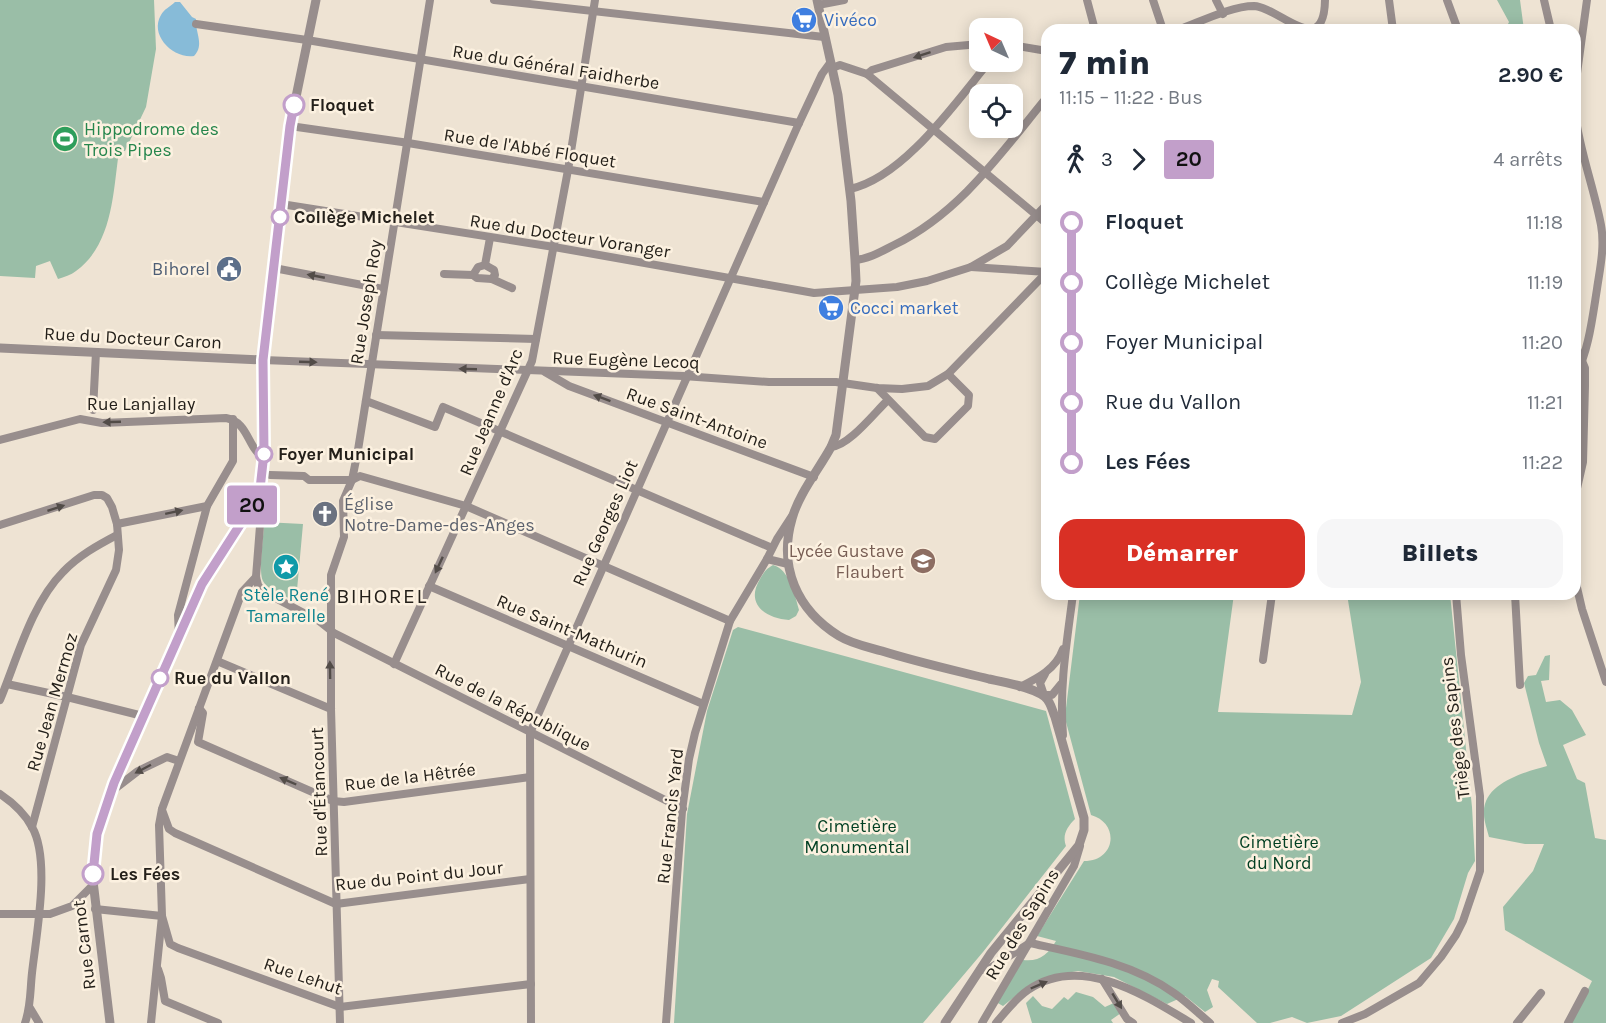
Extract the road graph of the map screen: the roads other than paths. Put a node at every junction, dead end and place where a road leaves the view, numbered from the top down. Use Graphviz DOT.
graph roads {
  1 [pos="316,0"];
  2 [pos="430,0"];
  3 [pos="494,0"];
  4 [pos="595,0"];
  5 [pos="844,0"];
  6 [pos="1087,0"];
  7 [pos="1153,0"];
  8 [pos="1216,0"];
  9 [pos="1325,0"];
  10 [pos="1389,0"];
  11 [pos="1447,0"];
  12 [pos="1544,0"];
  13 [pos="1587,0"];
  14 [pos="818,2"];
  15 [pos="593,11"];
  16 [pos="1223,14"];
  17 [pos="196,24"];
  18 [pos="1093,24"];
  19 [pos="1161,24"];
  20 [pos="1196,24"];
  21 [pos="1292,24"];
  22 [pos="1318,24"];
  23 [pos="1393,24"];
  24 [pos="1456,24"];
  25 [pos="1550,24"];
  26 [pos="824,36"];
  27 [pos="307,40"];
  28 [pos="1581,44"];
  29 [pos="969,45"];
  30 [pos="1023,47"];
  31 [pos="1041,50"];
  32 [pos="420,60"];
  33 [pos="831,66"];
  34 [pos="981,72"];
  35 [pos="867,74"];
  36 [pos="581,86"];
  37 [pos="1041,104"];
  38 [pos="799,123"];
  39 [pos="290,126"];
  40 [pos="933,129"];
  41 [pos="406,143"];
  42 [pos="1581,147"];
  43 [pos="568,170"];
  44 [pos="985,172"];
  45 [pos="850,189"];
  46 [pos="764,202"];
  47 [pos="281,204"];
  48 [pos="1041,211"];
  49 [pos="1037,216"];
  50 [pos="1041,220"];
  51 [pos="394,222"];
  52 [pos="490,238"];
  53 [pos="554,248"];
  54 [pos="855,260"];
  55 [pos="485,265"];
  56 [pos="971,267"];
  57 [pos="274,268"];
  58 [pos="1041,272"];
  59 [pos="444,274"];
  60 [pos="473,275"];
  61 [pos="731,278"];
  62 [pos="1041,278"];
  63 [pos="492,279"];
  64 [pos="512,288"];
  65 [pos="383,289"];
  66 [pos="854,291"];
  67 [pos="376,335"];
  68 [pos="536,339"];
  69 [pos="0,348"];
  70 [pos="96,352"];
  71 [pos="1581,358"];
  72 [pos="263,360"];
  73 [pos="1583,362"];
  74 [pos="372,365"];
  75 [pos="1581,366"];
  76 [pos="526,372"];
  77 [pos="544,372"];
  78 [pos="569,372"];
  79 [pos="948,374"];
  80 [pos="687,376"];
  81 [pos="843,384"];
  82 [pos="569,386"];
  83 [pos="877,388"];
  84 [pos="888,400"];
  85 [pos="366,401"];
  86 [pos="93,410"];
  87 [pos="233,419"];
  88 [pos="667,423"];
  89 [pos="500,431"];
  90 [pos="0,440"];
  91 [pos="831,447"];
  92 [pos="264,458"];
  93 [pos="1581,471"];
  94 [pos="270,475"];
  95 [pos="814,477"];
  96 [pos="352,480"];
  97 [pos="636,490"];
  98 [pos="256,498"];
  99 [pos="207,506"];
  100 [pos="466,506"];
  101 [pos="792,516"];
  102 [pos="117,524"];
  103 [pos="0,525"];
  104 [pos="117,534"];
  105 [pos="344,537"];
  106 [pos="787,543"];
  107 [pos="773,547"];
  108 [pos="767,559"];
  109 [pos="788,564"];
  110 [pos="603,566"];
  111 [pos="256,577"];
  112 [pos="429,586"];
  113 [pos="1072,600"];
  114 [pos="1271,600"];
  115 [pos="1456,600"];
  116 [pos="1515,600"];
  117 [pos="1580,600"];
  118 [pos="731,619"];
  119 [pos="330,631"];
  120 [pos="179,636"];
  121 [pos="1066,642"];
  122 [pos="568,646"];
  123 [pos="1263,660"];
  124 [pos="217,661"];
  125 [pos="394,664"];
  126 [pos="1046,672"];
  127 [pos="1063,681"];
  128 [pos="1606,682"];
  129 [pos="7,684"];
  130 [pos="1520,685"];
  131 [pos="1020,687"];
  132 [pos="1044,695"];
  133 [pos="67,697"];
  134 [pos="0,700"];
  135 [pos="703,704"];
  136 [pos="199,708"];
  137 [pos="331,709"];
  138 [pos="144,716"];
  139 [pos="530,733"];
  140 [pos="1064,748"];
  141 [pos="179,761"];
  142 [pos="530,777"];
  143 [pos="112,791"];
  144 [pos="0,794"];
  145 [pos="333,801"];
  146 [pos="162,809"];
  147 [pos="683,809"];
  148 [pos="32,827"];
  149 [pos="1082,839"];
  150 [pos="530,879"];
  151 [pos="94,884"];
  152 [pos="336,904"];
  153 [pos="95,909"];
  154 [pos="0,914"];
  155 [pos="40,914"];
  156 [pos="162,916"];
  157 [pos="1030,943"];
  158 [pos="157,968"];
  159 [pos="980,970"];
  160 [pos="1102,979"];
  161 [pos="531,984"];
  162 [pos="1585,991"];
  163 [pos="1541,993"];
  164 [pos="340,1007"];
  165 [pos="30,1008"];
  166 [pos="25,1023"];
  167 [pos="39,1023"];
  168 [pos="110,1023"];
  169 [pos="151,1023"];
  170 [pos="218,1023"];
  171 [pos="340,1023"];
  172 [pos="531,1023"];
  173 [pos="666,1023"];
  174 [pos="945,1023"];
  175 [pos="982,1023"];
  176 [pos="996,1023"];
  177 [pos="1133,1023"];
  178 [pos="1191,1023"];
  179 [pos="1210,1023"];
  180 [pos="1342,1023"];
  181 [pos="1517,1023"];
  182 [pos="1568,1023"];
  1 -- 27 [label="street, Rue Carnot"];
  2 -- 32 [label="street, Rue Joseph Roy"];
  3 -- 15 [label="street"];
  4 -- 15 [label="street, Rue Jeanne d'Arc"];
  5 -- 14 [label="street"];
  6 -- 18 [label="street"];
  7 -- 19 [label="street"];
  8 -- 16 [label="street"];
  9 -- 22 [label="street"];
  10 -- 23 [label="street"];
  11 -- 24 [label="street"];
  12 -- 25 [label="street"];
  13 -- 28 [label="street"];
  14 -- 26 [label="street"];
  15 -- 26 [label="street"];
  15 -- 36 [label="street, Rue Jeanne d'Arc"];
  16 -- 20 [label="street"];
  16 -- 21 [label="street"];
  17 -- 27 [label="street, Rue du Général Faidherbe"];
  26 -- 33 [label="street"];
  27 -- 32 [label="street, Rue du Général Faidherbe"];
  27 -- 39 [label="street, Rue Carnot"];
  29 -- 35 [label="street, one-way"];
  30 -- 31 [label="street"];
  32 -- 36 [label="street, Rue du Général Faidherbe"];
  32 -- 41 [label="street, Rue Joseph Roy"];
  33 -- 35 [label="street"];
  33 -- 38 [label="street, Rue Georges Liot"];
  33 -- 45 [label="street"];
  34 -- 40 [label="street"];
  35 -- 40 [label="street"];
  36 -- 38 [label="street, Rue du Général Faidherbe"];
  36 -- 43 [label="street, Rue Jeanne d'Arc"];
  37 -- 44 [label="street"];
  38 -- 46 [label="street, Rue Georges Liot"];
  39 -- 41 [label="street, Rue de l'Abbé Floquet"];
  39 -- 47 [label="street, Rue Carnot"];
  40 -- 44 [label="street"];
  40 -- 45 [label="street"];
  41 -- 43 [label="street, Rue de l'Abbé Floquet"];
  41 -- 51 [label="street, Rue Joseph Roy"];
  42 -- 73 [label="street"];
  43 -- 46 [label="street, Rue de l'Abbé Floquet"];
  43 -- 53 [label="street, Rue Jeanne d'Arc"];
  44 -- 49 [label="street"];
  44 -- 54 [label="street"];
  45 -- 54 [label="street"];
  46 -- 61 [label="street, Rue Georges Liot"];
  47 -- 51 [label="street, Rue du Docteur Voranger"];
  47 -- 57 [label="street, Rue Carnot"];
  48 -- 49 [label="street"];
  49 -- 50 [label="street"];
  49 -- 56 [label="street"];
  51 -- 52 [label="street, Rue du Docteur Voranger"];
  51 -- 65 [label="street, Rue Joseph Roy"];
  52 -- 53 [label="street, Rue du Docteur Voranger"];
  52 -- 55 [label="street"];
  53 -- 61 [label="street, Rue du Docteur Voranger"];
  53 -- 68 [label="street, Rue Jeanne d'Arc"];
  54 -- 66 [label="street"];
  55 -- 60 [label="street"];
  55 -- 63 [label="street"];
  56 -- 58 [label="street"];
  56 -- 66 [label="street, Rue du Docteur Voranger"];
  65 -- 57 [label="street, one-way"];
  57 -- 72 [label="street, Rue Carnot"];
  59 -- 60 [label="street"];
  60 -- 63 [label="street"];
  61 -- 66 [label="street, Rue du Docteur Voranger"];
  61 -- 80 [label="street, Rue Georges Liot"];
  62 -- 79 [label="street"];
  63 -- 64 [label="street"];
  65 -- 67 [label="street, Rue Joseph Roy"];
  66 -- 81 [label="street"];
  67 -- 68 [label="street"];
  67 -- 74 [label="street, Rue Joseph Roy"];
  68 -- 76 [label="street, Rue Jeanne d'Arc"];
  69 -- 70 [label="street, Rue du Docteur Caron"];
  70 -- 72 [label="street, Rue du Docteur Caron"];
  70 -- 86 [label="street"];
  71 -- 73 [label="street"];
  72 -- 74 [label="street, Rue Eugène Lecoq, one-way"];
  72 -- 92 [label="street, Rue Carnot"];
  73 -- 75 [label="street"];
  73 -- 93 [label="street"];
  76 -- 74 [label="street, Rue Eugène Lecoq, one-way"];
  74 -- 85 [label="street, Rue Joseph Roy"];
  76 -- 77 [label="street, Rue Eugène Lecoq"];
  76 -- 89 [label="street, Rue Jeanne d'Arc"];
  77 -- 78 [label="street, Rue Eugène Lecoq"];
  77 -- 82 [label="street, Rue Saint-Antoine"];
  78 -- 80 [label="street, Rue Eugène Lecoq"];
  78 -- 82 [label="street"];
  79 -- 83 [label="street, Rue Eugène Lecoq"];
  79 -- 84 [label="street"];
  80 -- 81 [label="street, Rue Eugène Lecoq"];
  80 -- 88 [label="street, Rue Georges Liot"];
  81 -- 83 [label="street, Rue Eugène Lecoq"];
  81 -- 91 [label="street"];
  88 -- 82 [label="street, Rue Saint-Antoine, one-way"];
  83 -- 84 [label="street"];
  84 -- 91 [label="street"];
  85 -- 89 [label="street"];
  85 -- 96 [label="street, Rue Joseph Roy"];
  87 -- 90 [label="street, Rue Lanjallay, one-way"];
  87 -- 92 [label="street"];
  87 -- 99 [label="street"];
  88 -- 95 [label="street, Rue Saint-Antoine"];
  88 -- 97 [label="street, Rue Georges Liot"];
  89 -- 97 [label="street"];
  89 -- 100 [label="street, Rue Jeanne d'Arc"];
  91 -- 95 [label="street"];
  92 -- 98 [label="street, Rue Carnot"];
  94 -- 96 [label="street"];
  95 -- 101 [label="street"];
  96 -- 100 [label="street"];
  96 -- 105 [label="street, Rue Joseph Roy"];
  97 -- 107 [label="street"];
  97 -- 110 [label="street, Rue Georges Liot"];
  98 -- 111 [label="street"];
  98 -- 120 [label="street, Rue Carnot"];
  102 -- 99 [label="street, one-way"];
  99 -- 120 [label="street"];
  100 -- 110 [label="street"];
  100 -- 112 [label="street, Rue Jeanne d'Arc, one-way"];
  101 -- 106 [label="street"];
  101 -- 107 [label="street, Rue Francis Yard"];
  103 -- 102 [label="street, one-way"];
  102 -- 104 [label="street, Rue Jean Mermoz"];
  104 -- 129 [label="street"];
  104 -- 133 [label="street, Rue Jean Mermoz"];
  105 -- 119 [label="street, Rue d'Étancourt"];
  106 -- 107 [label="street"];
  106 -- 109 [label="street"];
  107 -- 108 [label="street, Rue Francis Yard"];
  108 -- 109 [label="street"];
  108 -- 118 [label="street, Rue Francis Yard"];
  109 -- 131 [label="street"];
  110 -- 118 [label="street"];
  110 -- 122 [label="street, Rue Georges Liot"];
  111 -- 119 [label="street, Rue de la République"];
  111 -- 124 [label="street"];
  112 -- 122 [label="street, Rue Saint-Mathurin"];
  112 -- 125 [label="street, Rue Jeanne d'Arc"];
  113 -- 121 [label="street"];
  114 -- 123 [label="street"];
  115 -- 180 [label="street, Triège des Sapins"];
  116 -- 130 [label="street"];
  117 -- 128 [label="street"];
  118 -- 135 [label="street, Rue Francis Yard"];
  119 -- 125 [label="street, Rue de la République"];
  137 -- 119 [label="street, Rue d'Étancourt, one-way"];
  120 -- 138 [label="street, Rue Carnot"];
  121 -- 126 [label="street"];
  121 -- 127 [label="street"];
  122 -- 135 [label="street, Rue Saint-Mathurin"];
  122 -- 139 [label="street, Rue Georges Liot"];
  124 -- 136 [label="street"];
  124 -- 137 [label="street"];
  125 -- 139 [label="street, Rue de la République"];
  126 -- 131 [label="street"];
  126 -- 132 [label="street"];
  127 -- 132 [label="street"];
  127 -- 140 [label="street"];
  129 -- 133 [label="street"];
  129 -- 134 [label="street"];
  131 -- 132 [label="street"];
  132 -- 140 [label="street"];
  133 -- 138 [label="street"];
  133 -- 148 [label="street, Rue Jean Mermoz"];
  135 -- 147 [label="street, Rue Francis Yard"];
  136 -- 141 [label="street"];
  145 -- 136 [label="street, Rue de la Hêtrée, one-way"];
  137 -- 145 [label="street, Rue d'Étancourt"];
  138 -- 143 [label="street, Rue Carnot"];
  139 -- 142 [label="street, Rue Georges Liot"];
  139 -- 147 [label="street, Rue de la République"];
  140 -- 149 [label="street"];
  141 -- 143 [label="street, one-way"];
  141 -- 146 [label="street"];
  142 -- 145 [label="street, Rue de la Hêtrée"];
  142 -- 150 [label="street, Rue Georges Liot"];
  143 -- 151 [label="street, Rue Carnot"];
  144 -- 148 [label="street"];
  145 -- 152 [label="street, Rue d'Étancourt"];
  146 -- 152 [label="street, Rue du Point du Jour"];
  146 -- 156 [label="street"];
  147 -- 173 [label="street, Rue Francis Yard"];
  148 -- 155 [label="street"];
  149 -- 157 [label="street, Rue des Sapins"];
  149 -- 159 [label="street"];
  150 -- 152 [label="street, Rue du Point du Jour"];
  150 -- 161 [label="street, Rue Georges Liot"];
  151 -- 153 [label="street, Rue Carnot"];
  151 -- 155 [label="street"];
  152 -- 164 [label="street, Rue d'Étancourt"];
  153 -- 156 [label="street"];
  153 -- 168 [label="street, Rue Carnot"];
  154 -- 155 [label="street"];
  155 -- 165 [label="street"];
  156 -- 158 [label="street"];
  156 -- 164 [label="street, Rue Lehut"];
  157 -- 159 [label="street"];
  157 -- 175 [label="street, Rue des Sapins"];
  157 -- 179 [label="street"];
  158 -- 169 [label="street"];
  158 -- 170 [label="street"];
  159 -- 174 [label="street"];
  176 -- 160 [label="street, one-way"];
  160 -- 177 [label="street, one-way"];
  160 -- 178 [label="street"];
  161 -- 164 [label="street, Rue Lehut"];
  161 -- 172 [label="street, Rue Georges Liot"];
  162 -- 182 [label="street"];
  163 -- 181 [label="street"];
  164 -- 171 [label="street, Rue d'Étancourt"];
  165 -- 166 [label="street"];
  165 -- 167 [label="street"];
}
